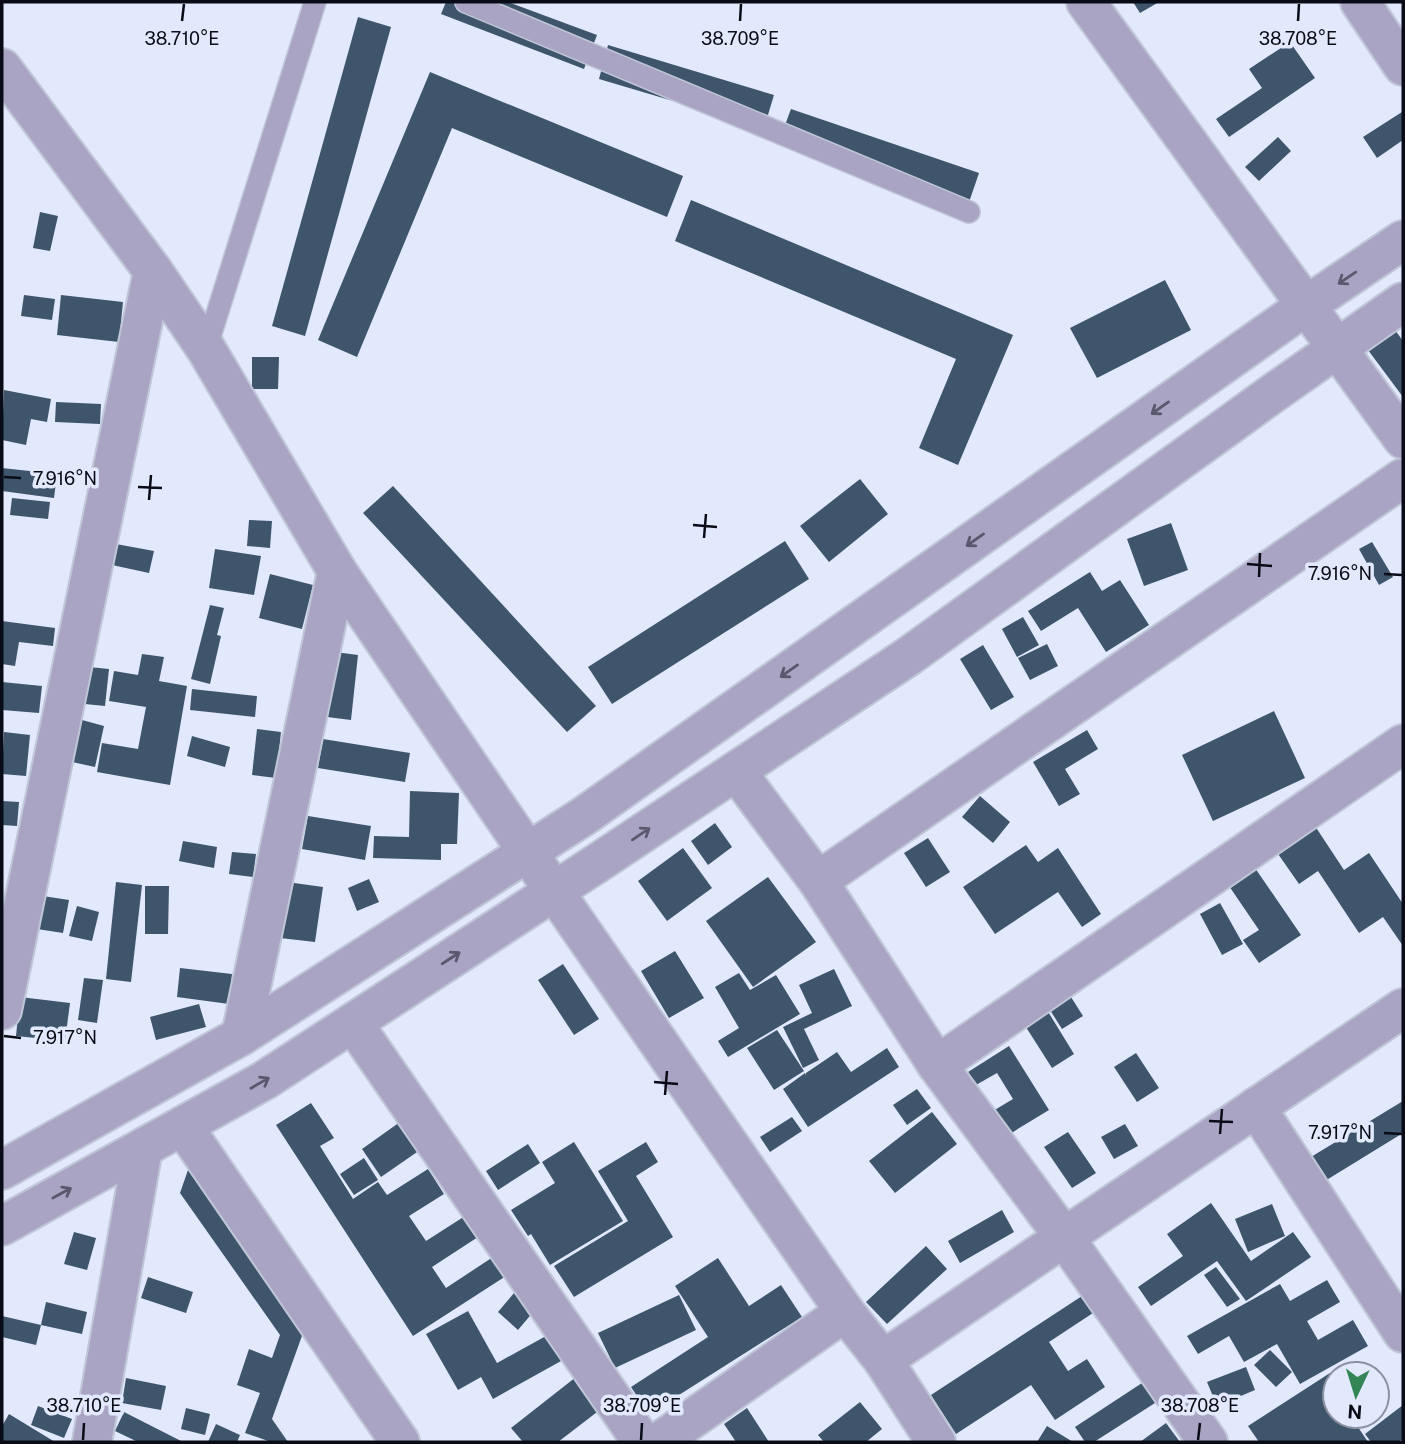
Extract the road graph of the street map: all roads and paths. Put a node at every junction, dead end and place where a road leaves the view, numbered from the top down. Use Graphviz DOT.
graph roads {
  1 [pos="315,2"];
  2 [pos="466,2"];
  3 [pos="1086,2"];
  4 [pos="1366,4"];
  5 [pos="1403,66"];
  6 [pos="2,68"];
  7 [pos="969,212"];
  8 [pos="1403,240"];
  9 [pos="153,271"];
  10 [pos="1403,302"];
  11 [pos="1307,305"];
  12 [pos="206,349"];
  13 [pos="1337,349"];
  14 [pos="1403,439"];
  15 [pos="1403,478"];
  16 [pos="337,571"];
  17 [pos="1403,744"];
  18 [pos="736,771"];
  19 [pos="528,853"];
  20 [pos="818,881"];
  21 [pos="554,891"];
  22 [pos="1403,1007"];
  23 [pos="2,1010"];
  24 [pos="353,1023"];
  25 [pos="242,1036"];
  26 [pos="937,1065"];
  27 [pos="1256,1107"];
  28 [pos="183,1126"];
  29 [pos="143,1148"];
  30 [pos="2,1170"];
  31 [pos="2,1226"];
  32 [pos="1064,1237"];
  33 [pos="845,1312"];
  34 [pos="1403,1333"];
  35 [pos="883,1360"];
  36 [pos="92,1442"];
  37 [pos="400,1442"];
  38 [pos="642,1442"];
  39 [pos="659,1442"];
  40 [pos="936,1442"];
  41 [pos="1208,1442"];
  1 -- 12 [label="lane"];
  2 -- 7 [label="lane"];
  3 -- 11 [label="street"];
  4 -- 5 [label="street"];
  6 -- 9 [label="street"];
  8 -- 11 [label="street, one-way"];
  9 -- 12 [label="street"];
  9 -- 23 [label="street"];
  10 -- 13 [label="street"];
  11 -- 13 [label="street"];
  11 -- 19 [label="street, one-way"];
  12 -- 16 [label="street"];
  13 -- 14 [label="street"];
  13 -- 18 [label="street"];
  15 -- 20 [label="street"];
  16 -- 19 [label="street"];
  16 -- 25 [label="street"];
  17 -- 26 [label="street"];
  18 -- 20 [label="street"];
  21 -- 18 [label="street, one-way"];
  19 -- 21 [label="street"];
  19 -- 25 [label="street"];
  20 -- 26 [label="street"];
  24 -- 21 [label="street, one-way"];
  21 -- 33 [label="street"];
  22 -- 27 [label="street"];
  28 -- 24 [label="street, one-way"];
  24 -- 38 [label="street"];
  25 -- 30 [label="street"];
  26 -- 32 [label="street"];
  27 -- 32 [label="street"];
  27 -- 34 [label="street"];
  28 -- 29 [label="street"];
  28 -- 37 [label="street"];
  31 -- 29 [label="street, one-way"];
  29 -- 36 [label="street"];
  32 -- 35 [label="street"];
  32 -- 41 [label="street"];
  33 -- 35 [label="street"];
  33 -- 39 [label="street"];
  35 -- 40 [label="street"];
}
